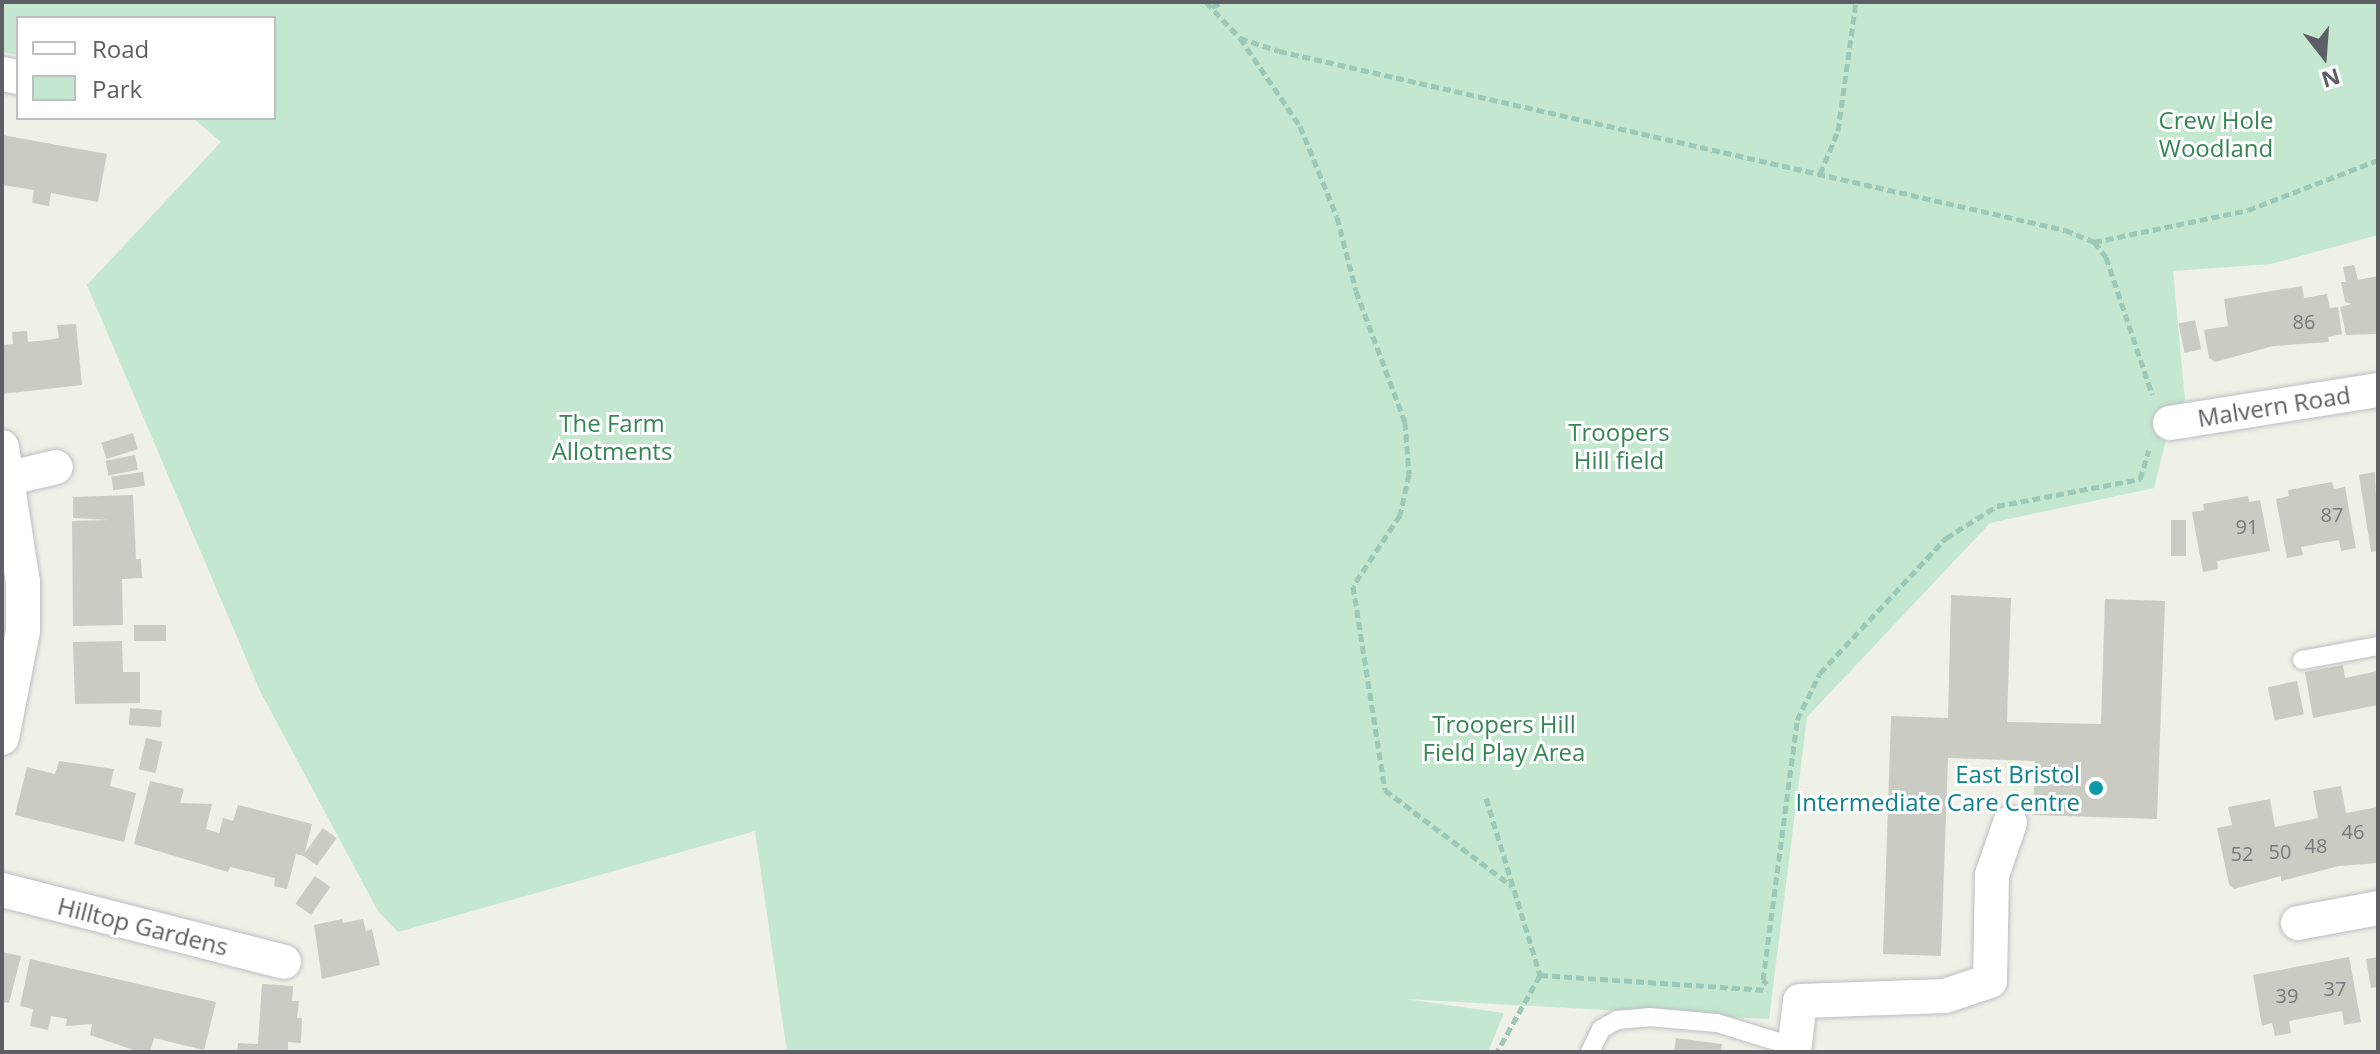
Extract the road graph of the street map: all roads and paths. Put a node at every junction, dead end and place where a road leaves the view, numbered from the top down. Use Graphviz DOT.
graph roads {
  1 [pos="1206,2"];
  2 [pos="1223,2"];
  3 [pos="1856,2"];
  4 [pos="1212,7"];
  5 [pos="1240,38"];
  6 [pos="2378,160"];
  7 [pos="1820,174"];
  8 [pos="2094,242"];
  9 [pos="2378,390"];
  10 [pos="2160,420"];
  11 [pos="6,463"];
  12 [pos="56,467"];
  13 [pos="2378,646"];
  14 [pos="2302,660"];
  15 [pos="2,738"];
  16 [pos="1486,798"];
  17 [pos="2010,823"];
  18 [pos="1512,886"];
  19 [pos="2,890"];
  20 [pos="2378,908"];
  21 [pos="2298,923"];
  22 [pos="284,962"];
  23 [pos="1540,975"];
  24 [pos="1794,1049"];
  25 [pos="1497,1052"];
  26 [pos="1590,1052"];
  1 -- 4 [label="path"];
  2 -- 4 [label="path"];
  3 -- 7 [label="path"];
  4 -- 5 [label="path"];
  5 -- 7 [label="path"];
  5 -- 18 [label="path"];
  6 -- 8 [label="path"];
  7 -- 8 [label="path"];
  8 -- 10 [label="path"];
  9 -- 10 [label="street, Malvern Road"];
  10 -- 23 [label="path"];
  11 -- 12 [label="street"];
  11 -- 15 [label="street"];
  13 -- 14 [label="lane"];
  16 -- 18 [label="path"];
  17 -- 24 [label="street"];
  18 -- 23 [label="path"];
  19 -- 22 [label="street, Hilltop Gardens"];
  20 -- 21 [label="street"];
  23 -- 25 [label="path"];
  24 -- 26 [label="lane"];
}
